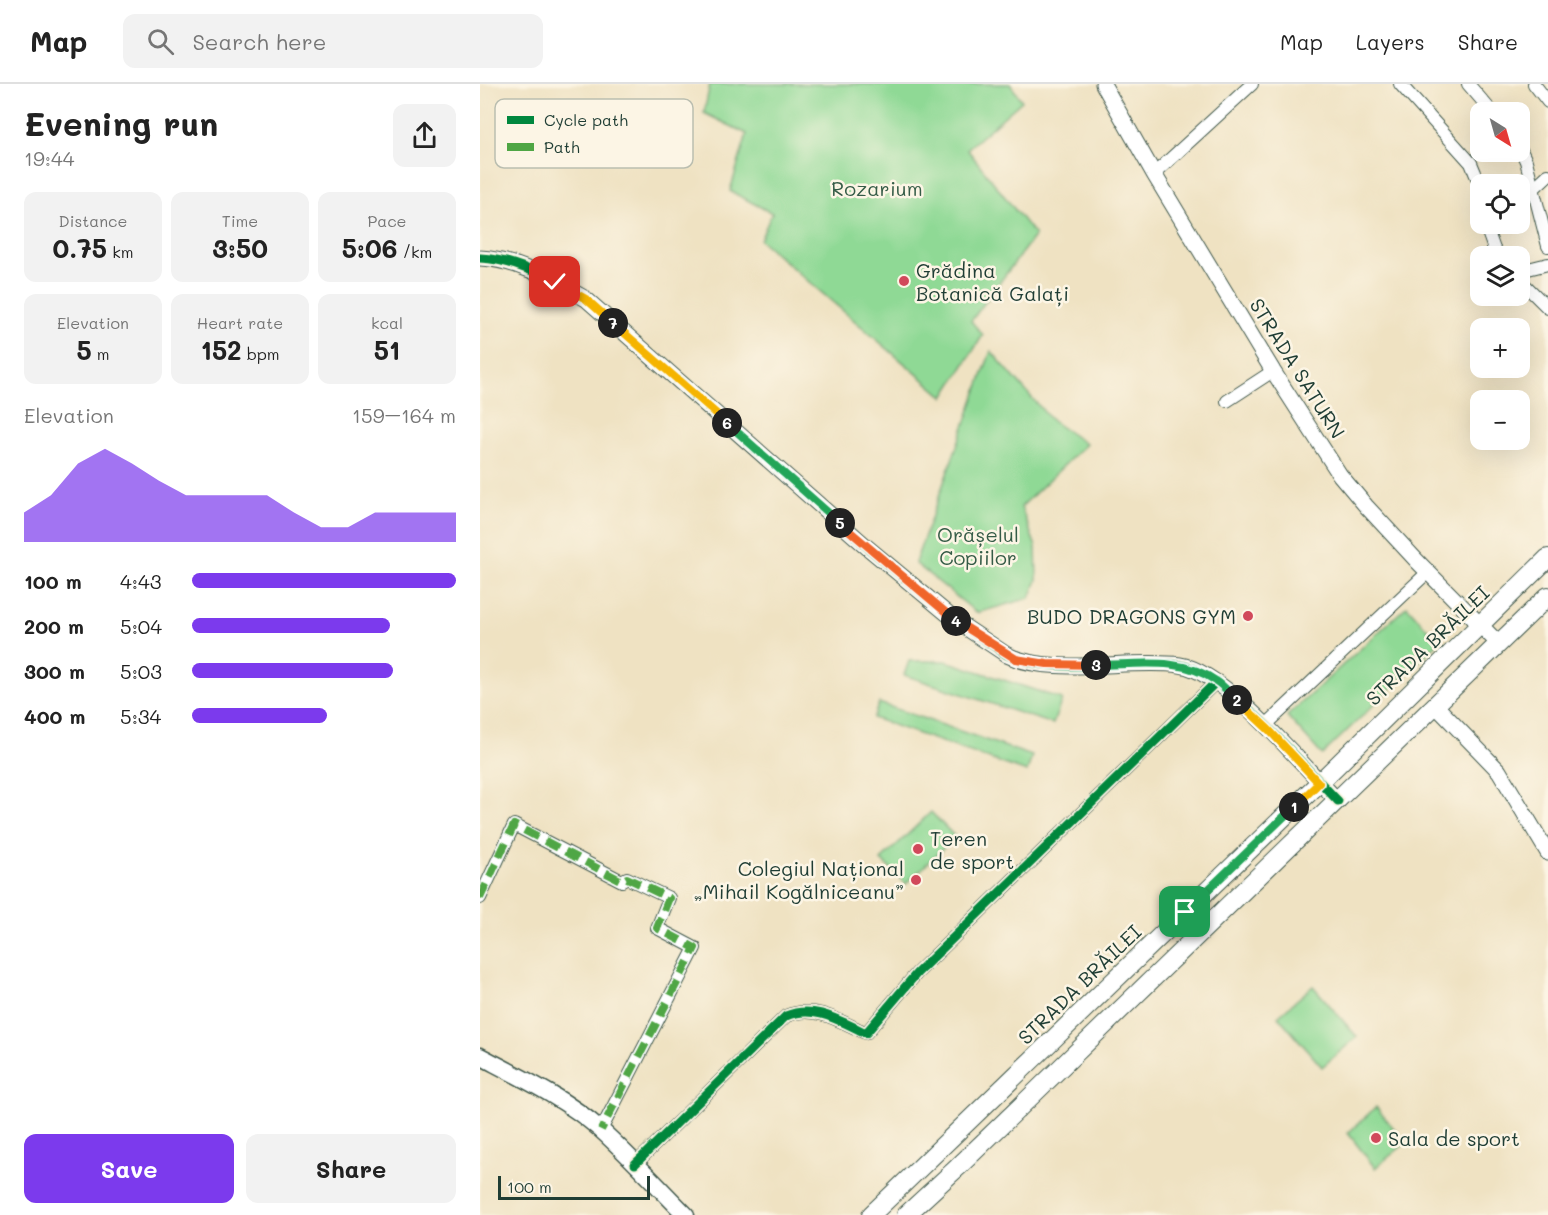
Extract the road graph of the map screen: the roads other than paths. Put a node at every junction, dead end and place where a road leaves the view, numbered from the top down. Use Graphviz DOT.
graph roads {
  1 [pos="1103,84"];
  2 [pos="1252,84"];
  3 [pos="1400,84"];
  4 [pos="1468,84"];
  5 [pos="1534,84"];
  6 [pos="1483,102"];
  7 [pos="1548,102"];
  8 [pos="1527,162"];
  9 [pos="1154,174"];
  10 [pos="1475,174"];
  11 [pos="1548,175"];
  12 [pos="1534,188"];
  13 [pos="1548,246"];
  14 [pos="480,258"];
  15 [pos="1548,264"];
  16 [pos="1530,268"];
  17 [pos="1530,290"];
  18 [pos="1548,308"];
  19 [pos="1274,371"];
  20 [pos="1227,400"];
  21 [pos="1548,558"];
  22 [pos="1428,572"];
  23 [pos="1548,596"];
  24 [pos="1480,624"];
  25 [pos="1499,644"];
  26 [pos="1217,681"];
  27 [pos="1436,706"];
  28 [pos="1265,726"];
  29 [pos="1319,783"];
  30 [pos="1338,801"];
  31 [pos="1548,853"];
  32 [pos="480,898"];
  33 [pos="480,1056"];
  34 [pos="601,1130"];
  35 [pos="635,1164"];
  36 [pos="686,1215"];
  37 [pos="871,1215"];
  38 [pos="906,1215"];
  1 -- 9 [label="street, STRADA SATURN"];
  2 -- 9 [label="street"];
  3 -- 10 [label="street"];
  4 -- 6 [label="street"];
  5 -- 7 [label="street"];
  8 -- 12 [label="street"];
  9 -- 19 [label="street, STRADA SATURN"];
  11 -- 12 [label="street"];
  12 -- 13 [label="street"];
  14 -- 26 [label="street"];
  15 -- 16 [label="street"];
  17 -- 18 [label="street"];
  19 -- 20 [label="street"];
  19 -- 22 [label="street, STRADA SATURN"];
  21 -- 24 [label="main road, STRADA BRĂILEI"];
  22 -- 24 [label="street, STRADA SATURN"];
  22 -- 28 [label="street"];
  23 -- 25 [label="main road"];
  24 -- 25 [label="street, STRADA SATURN"];
  24 -- 29 [label="main road, STRADA BRĂILEI"];
  25 -- 27 [label="main road"];
  26 -- 28 [label="street"];
  26 -- 35 [label="street"];
  27 -- 30 [label="main road"];
  27 -- 31 [label="street"];
  28 -- 29 [label="street"];
  29 -- 30 [label="street"];
  29 -- 37 [label="main road, STRADA BRĂILEI"];
  30 -- 38 [label="main road"];
  32 -- 34 [label="street"];
  33 -- 34 [label="main road"];
  34 -- 35 [label="main road"];
  35 -- 36 [label="main road"];
}
